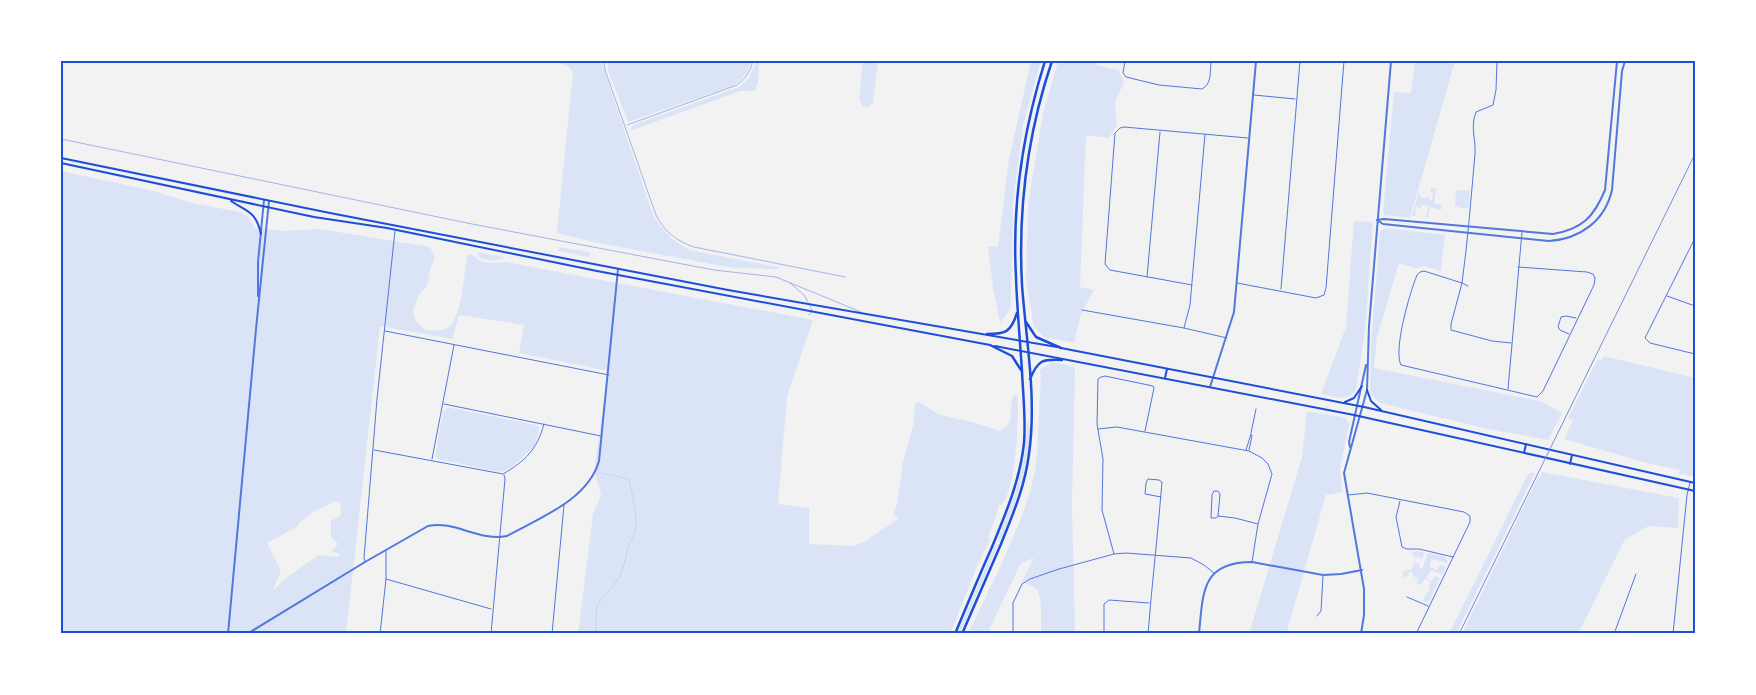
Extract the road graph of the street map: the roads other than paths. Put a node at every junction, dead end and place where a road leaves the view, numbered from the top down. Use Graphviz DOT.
graph roads {
  1 [pos="604,61"];
  2 [pos="752,61"];
  3 [pos="1045,61"];
  4 [pos="1052,61"];
  5 [pos="1125,61"];
  6 [pos="1210,61"];
  7 [pos="1256,61"];
  8 [pos="1300,61"];
  9 [pos="1344,61"];
  10 [pos="1390,61"];
  11 [pos="1497,61"];
  12 [pos="1617,61"];
  13 [pos="1624,61"];
  14 [pos="1253,95"];
  15 [pos="1296,99"];
  16 [pos="625,125"];
  17 [pos="1160,131"];
  18 [pos="1205,134"];
  19 [pos="1248,138"];
  20 [pos="61,139"];
  21 [pos="61,158"];
  22 [pos="61,163"];
  23 [pos="229,200"];
  24 [pos="264,200"];
  25 [pos="270,201"];
  26 [pos="264,206"];
  27 [pos="269,207"];
  28 [pos="1377,220"];
  29 [pos="1469,227"];
  30 [pos="395,230"];
  31 [pos="1522,232"];
  32 [pos="261,234"];
  33 [pos="1468,234"];
  34 [pos="1695,238"];
  35 [pos="1521,239"];
  36 [pos="1518,267"];
  37 [pos="618,268"];
  38 [pos="618,275"];
  39 [pos="845,277"];
  40 [pos="1147,277"];
  41 [pos="789,282"];
  42 [pos="1237,282"];
  43 [pos="1462,283"];
  44 [pos="1192,285"];
  45 [pos="1468,286"];
  46 [pos="1281,290"];
  47 [pos="1666,295"];
  48 [pos="809,304"];
  49 [pos="258,306"];
  50 [pos="1695,306"];
  51 [pos="1082,310"];
  52 [pos="812,311"];
  53 [pos="1018,312"];
  54 [pos="865,314"];
  55 [pos="809,315"];
  56 [pos="1577,319"];
  57 [pos="1026,321"];
  58 [pos="1184,328"];
  59 [pos="384,330"];
  60 [pos="987,334"];
  61 [pos="1570,334"];
  62 [pos="1227,338"];
  63 [pos="1020,340"];
  64 [pos="1027,341"];
  65 [pos="1512,343"];
  66 [pos="454,345"];
  67 [pos="990,345"];
  68 [pos="1061,348"];
  69 [pos="1020,352"];
  70 [pos="1028,353"];
  71 [pos="1695,354"];
  72 [pos="1062,360"];
  73 [pos="1367,362"];
  74 [pos="1167,369"];
  75 [pos="1022,371"];
  76 [pos="609,375"];
  77 [pos="1165,378"];
  78 [pos="1213,378"];
  79 [pos="1030,380"];
  80 [pos="1362,386"];
  81 [pos="1210,387"];
  82 [pos="1367,390"];
  83 [pos="1508,390"];
  84 [pos="1342,403"];
  85 [pos="444,404"];
  86 [pos="1358,406"];
  87 [pos="1364,407"];
  88 [pos="1256,409"];
  89 [pos="1383,411"];
  90 [pos="1354,415"];
  91 [pos="1361,416"];
  92 [pos="544,424"];
  93 [pos="1097,430"];
  94 [pos="1145,431"];
  95 [pos="1251,434"];
  96 [pos="602,436"];
  97 [pos="1526,444"];
  98 [pos="1350,448"];
  99 [pos="374,450"];
  100 [pos="1246,450"];
  101 [pos="1249,451"];
  102 [pos="1524,453"];
  103 [pos="1572,455"];
  104 [pos="432,460"];
  105 [pos="1570,464"];
  106 [pos="503,474"];
  107 [pos="1691,482"];
  108 [pos="1695,483"];
  109 [pos="1688,490"];
  110 [pos="1695,491"];
  111 [pos="1347,495"];
  112 [pos="1161,498"];
  113 [pos="1400,500"];
  114 [pos="564,504"];
  115 [pos="1218,516"];
  116 [pos="1258,524"];
  117 [pos="500,538"];
  118 [pos="386,551"];
  119 [pos="1114,554"];
  120 [pos="1156,555"];
  121 [pos="1453,557"];
  122 [pos="366,562"];
  123 [pos="1252,562"];
  124 [pos="1362,570"];
  125 [pos="1214,573"];
  126 [pos="1636,574"];
  127 [pos="1323,575"];
  128 [pos="386,579"];
  129 [pos="1407,596"];
  130 [pos="1150,603"];
  131 [pos="1429,606"];
  132 [pos="492,610"];
  133 [pos="1317,616"];
  134 [pos="993,633"];
  135 [pos="228,634"];
  136 [pos="247,634"];
  137 [pos="380,634"];
  138 [pos="491,634"];
  139 [pos="552,634"];
  140 [pos="955,634"];
  141 [pos="962,634"];
  142 [pos="1003,634"];
  143 [pos="1014,634"];
  144 [pos="1104,634"];
  145 [pos="1148,634"];
  146 [pos="1199,634"];
  147 [pos="1361,634"];
  148 [pos="1416,634"];
  149 [pos="1614,634"];
  150 [pos="1673,634"];
  1 -- 16 [label="lane"];
  2 -- 16 [label="lane"];
  3 -- 53 [label="main road"];
  4 -- 57 [label="main road"];
  5 -- 6 [label="street"];
  7 -- 14 [label="street"];
  8 -- 15 [label="street"];
  9 -- 46 [label="street"];
  10 -- 28 [label="street"];
  11 -- 29 [label="street"];
  12 -- 31 [label="street"];
  13 -- 35 [label="street"];
  14 -- 15 [label="street"];
  14 -- 19 [label="street"];
  15 -- 46 [label="street"];
  16 -- 39 [label="lane"];
  17 -- 18 [label="street"];
  17 -- 40 [label="street"];
  17 -- 40 [label="street"];
  18 -- 19 [label="street"];
  18 -- 44 [label="street"];
  19 -- 42 [label="street"];
  20 -- 41 [label="lane"];
  21 -- 24 [label="main road"];
  22 -- 23 [label="main road"];
  23 -- 26 [label="main road"];
  23 -- 32 [label="main road"];
  24 -- 25 [label="main road"];
  24 -- 26 [label="street"];
  25 -- 27 [label="street"];
  25 -- 37 [label="main road"];
  26 -- 27 [label="main road"];
  26 -- 32 [label="street"];
  27 -- 30 [label="main road"];
  27 -- 49 [label="street"];
  28 -- 29 [label="street"];
  28 -- 33 [label="street"];
  28 -- 73 [label="street"];
  29 -- 31 [label="street"];
  29 -- 33 [label="street"];
  30 -- 38 [label="main road"];
  30 -- 59 [label="street"];
  31 -- 35 [label="street"];
  32 -- 49 [label="street"];
  33 -- 35 [label="street"];
  33 -- 43 [label="street"];
  34 -- 47 [label="street"];
  35 -- 36 [label="street"];
  36 -- 56 [label="street"];
  36 -- 65 [label="street"];
  37 -- 38 [label="street"];
  37 -- 48 [label="main road"];
  38 -- 52 [label="main road"];
  38 -- 76 [label="street"];
  40 -- 44 [label="street"];
  41 -- 48 [label="lane"];
  41 -- 54 [label="lane"];
  42 -- 46 [label="street"];
  42 -- 62 [label="street"];
  43 -- 45 [label="street"];
  43 -- 65 [label="street"];
  43 -- 83 [label="street"];
  44 -- 58 [label="street"];
  47 -- 50 [label="street"];
  47 -- 71 [label="street"];
  48 -- 52 [label="lane"];
  48 -- 54 [label="main road"];
  49 -- 135 [label="street"];
  51 -- 58 [label="street"];
  52 -- 55 [label="lane"];
  52 -- 67 [label="main road"];
  53 -- 60 [label="main road"];
  53 -- 63 [label="main road"];
  54 -- 60 [label="main road"];
  56 -- 61 [label="street"];
  56 -- 61 [label="street"];
  57 -- 64 [label="main road"];
  57 -- 68 [label="main road"];
  58 -- 62 [label="street"];
  59 -- 66 [label="street"];
  59 -- 99 [label="street"];
  60 -- 63 [label="main road"];
  61 -- 83 [label="street"];
  62 -- 78 [label="street"];
  63 -- 64 [label="main road"];
  63 -- 69 [label="main road"];
  64 -- 68 [label="main road"];
  64 -- 70 [label="main road"];
  65 -- 83 [label="street"];
  66 -- 76 [label="street"];
  66 -- 85 [label="street"];
  67 -- 69 [label="main road"];
  67 -- 75 [label="main road"];
  68 -- 74 [label="main road"];
  69 -- 70 [label="main road"];
  69 -- 75 [label="main road"];
  70 -- 72 [label="main road"];
  70 -- 79 [label="main road"];
  72 -- 77 [label="main road"];
  72 -- 79 [label="main road"];
  73 -- 80 [label="street"];
  73 -- 82 [label="street"];
  74 -- 77 [label="main road"];
  74 -- 78 [label="main road"];
  75 -- 140 [label="main road"];
  76 -- 96 [label="street"];
  77 -- 81 [label="main road"];
  78 -- 81 [label="street"];
  78 -- 84 [label="main road"];
  79 -- 141 [label="main road"];
  80 -- 84 [label="main road"];
  80 -- 86 [label="street"];
  81 -- 90 [label="main road"];
  82 -- 87 [label="street"];
  82 -- 89 [label="main road"];
  84 -- 86 [label="main road"];
  85 -- 92 [label="street"];
  85 -- 104 [label="street"];
  86 -- 87 [label="main road"];
  86 -- 90 [label="street"];
  87 -- 89 [label="main road"];
  87 -- 91 [label="street"];
  88 -- 95 [label="street"];
  89 -- 97 [label="main road"];
  90 -- 91 [label="main road"];
  90 -- 98 [label="street"];
  91 -- 98 [label="street"];
  91 -- 102 [label="main road"];
  92 -- 96 [label="street"];
  92 -- 106 [label="street"];
  93 -- 94 [label="street"];
  93 -- 94 [label="street"];
  93 -- 119 [label="street"];
  94 -- 100 [label="street"];
  95 -- 100 [label="street"];
  95 -- 101 [label="street"];
  96 -- 114 [label="street"];
  97 -- 102 [label="main road"];
  97 -- 103 [label="main road"];
  98 -- 111 [label="street"];
  99 -- 104 [label="street"];
  99 -- 122 [label="street"];
  100 -- 101 [label="street"];
  101 -- 116 [label="street"];
  102 -- 105 [label="main road"];
  103 -- 105 [label="main road"];
  103 -- 107 [label="main road"];
  104 -- 106 [label="street"];
  105 -- 109 [label="main road"];
  106 -- 117 [label="street"];
  107 -- 108 [label="main road"];
  107 -- 109 [label="street"];
  109 -- 110 [label="main road"];
  109 -- 150 [label="street"];
  111 -- 113 [label="street"];
  111 -- 124 [label="street"];
  112 -- 112 [label="street"];
  112 -- 120 [label="street"];
  113 -- 121 [label="street"];
  113 -- 121 [label="street"];
  114 -- 117 [label="street"];
  114 -- 139 [label="street"];
  115 -- 115 [label="street"];
  115 -- 116 [label="street"];
  116 -- 123 [label="street"];
  117 -- 118 [label="street"];
  117 -- 132 [label="street"];
  118 -- 122 [label="street"];
  118 -- 128 [label="street"];
  119 -- 120 [label="street"];
  119 -- 143 [label="street"];
  120 -- 125 [label="street"];
  120 -- 130 [label="street"];
  121 -- 131 [label="street"];
  122 -- 136 [label="street"];
  123 -- 125 [label="street"];
  123 -- 127 [label="street"];
  124 -- 127 [label="street"];
  124 -- 147 [label="street"];
  125 -- 146 [label="street"];
  126 -- 149 [label="street"];
  127 -- 133 [label="street"];
  128 -- 132 [label="street"];
  128 -- 137 [label="street"];
  129 -- 131 [label="street"];
  130 -- 144 [label="street"];
  130 -- 145 [label="street"];
  131 -- 148 [label="street"];
  132 -- 138 [label="street"];
  134 -- 142 [label="street"];
}
